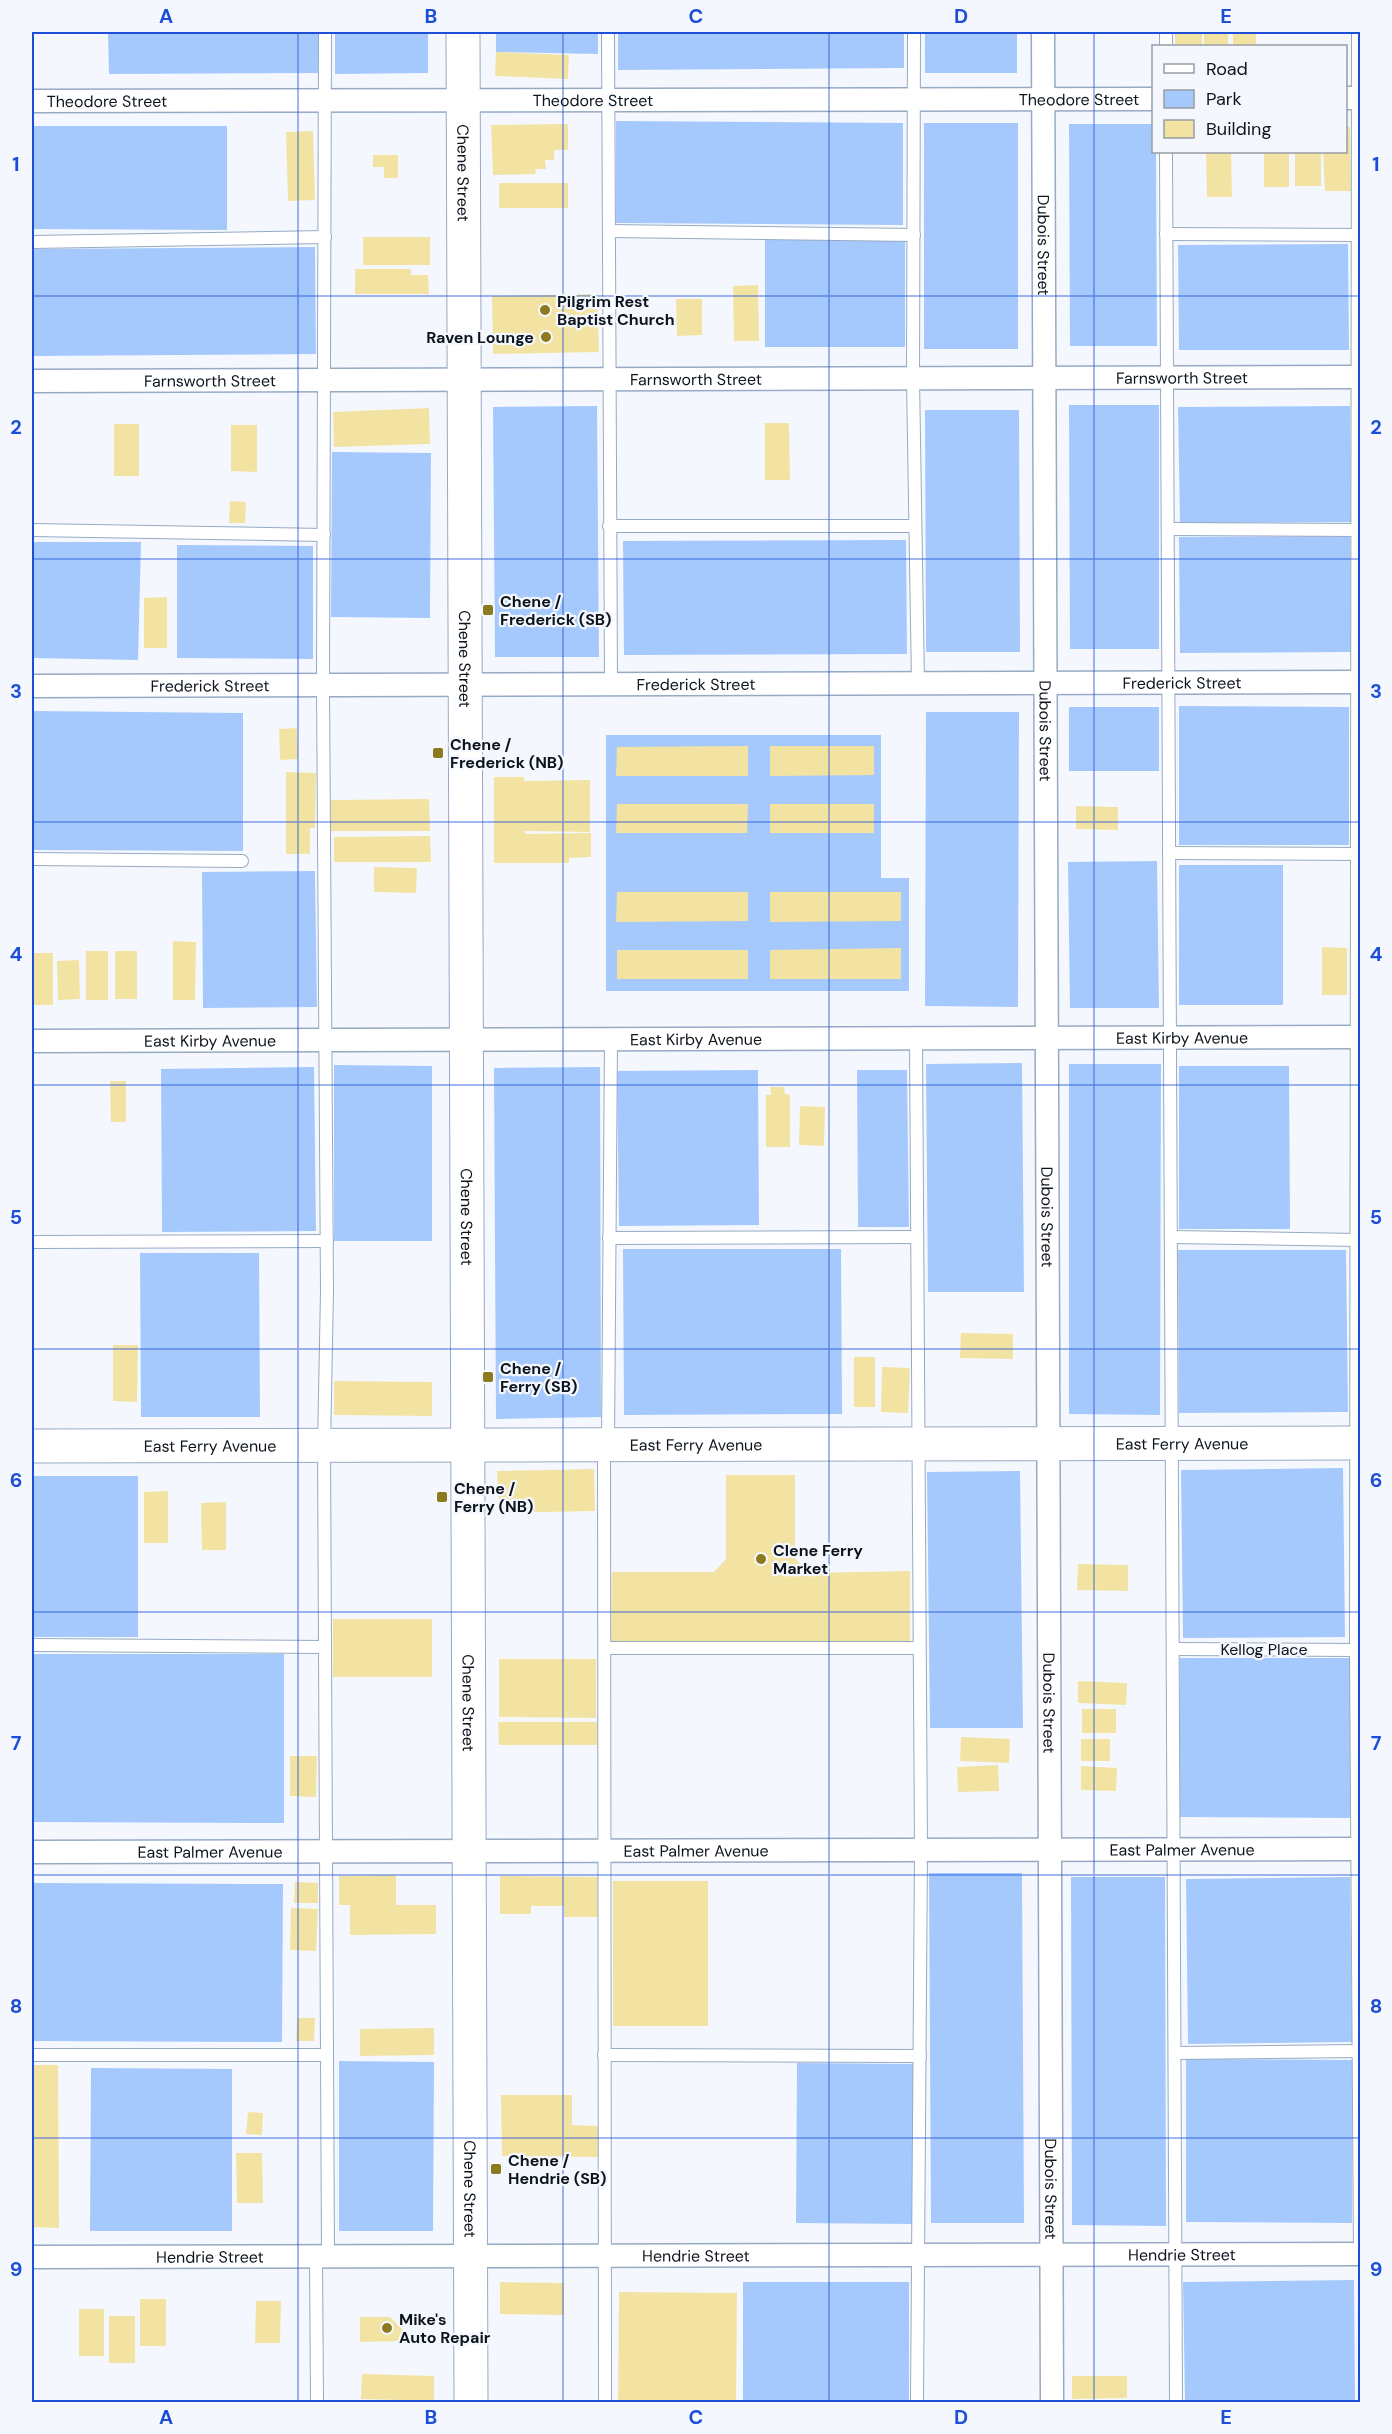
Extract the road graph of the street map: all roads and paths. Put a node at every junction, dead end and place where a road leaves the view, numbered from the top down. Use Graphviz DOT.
graph roads {
  1 [pos="325,32"];
  2 [pos="463,32"];
  3 [pos="608,32"];
  4 [pos="914,32"];
  5 [pos="1043,32"];
  6 [pos="1358,32"];
  7 [pos="1355,98"];
  8 [pos="914,99"];
  9 [pos="1044,99"];
  10 [pos="1152,99"];
  11 [pos="324,100"];
  12 [pos="463,100"];
  13 [pos="608,100"];
  14 [pos="32,101"];
  15 [pos="1166,153"];
  16 [pos="609,231"];
  17 [pos="1167,234"];
  18 [pos="914,235"];
  19 [pos="1358,235"];
  20 [pos="325,237"];
  21 [pos="32,242"];
  22 [pos="1359,377"];
  23 [pos="1046,378"];
  24 [pos="1167,378"];
  25 [pos="913,379"];
  26 [pos="464,380"];
  27 [pos="609,380"];
  28 [pos="32,381"];
  29 [pos="325,381"];
  30 [pos="609,526"];
  31 [pos="915,526"];
  32 [pos="1168,529"];
  33 [pos="32,530"];
  34 [pos="1358,530"];
  35 [pos="324,535"];
  36 [pos="1169,682"];
  37 [pos="1359,682"];
  38 [pos="918,683"];
  39 [pos="1047,683"];
  40 [pos="610,684"];
  41 [pos="323,685"];
  42 [pos="465,685"];
  43 [pos="32,686"];
  44 [pos="1169,853"];
  45 [pos="1358,854"];
  46 [pos="32,859"];
  47 [pos="242,861"];
  48 [pos="1359,1037"];
  49 [pos="916,1038"];
  50 [pos="1047,1038"];
  51 [pos="1170,1038"];
  52 [pos="611,1039"];
  53 [pos="324,1040"];
  54 [pos="466,1040"];
  55 [pos="32,1041"];
  56 [pos="1171,1236"];
  57 [pos="916,1237"];
  58 [pos="609,1238"];
  59 [pos="1358,1240"];
  60 [pos="327,1241"];
  61 [pos="32,1242"];
  62 [pos="1359,1443"];
  63 [pos="917,1444"];
  64 [pos="1049,1444"];
  65 [pos="1172,1444"];
  66 [pos="468,1445"];
  67 [pos="606,1445"];
  68 [pos="32,1446"];
  69 [pos="324,1446"];
  70 [pos="32,1645"];
  71 [pos="325,1647"];
  72 [pos="919,1647"];
  73 [pos="605,1648"];
  74 [pos="1173,1649"];
  75 [pos="1356,1650"];
  76 [pos="1050,1849"];
  77 [pos="1174,1849"];
  78 [pos="1359,1849"];
  79 [pos="921,1850"];
  80 [pos="326,1851"];
  81 [pos="469,1851"];
  82 [pos="605,1851"];
  83 [pos="32,1852"];
  84 [pos="1359,2051"];
  85 [pos="1175,2053"];
  86 [pos="32,2055"];
  87 [pos="327,2055"];
  88 [pos="604,2055"];
  89 [pos="920,2056"];
  90 [pos="1176,2254"];
  91 [pos="1360,2254"];
  92 [pos="919,2255"];
  93 [pos="1051,2255"];
  94 [pos="470,2256"];
  95 [pos="603,2256"];
  96 [pos="32,2257"];
  97 [pos="322,2257"];
  98 [pos="1360,2262"];
  99 [pos="317,2403"];
  100 [pos="471,2403"];
  101 [pos="604,2403"];
  102 [pos="917,2403"];
  103 [pos="1052,2403"];
  104 [pos="1176,2403"];
  1 -- 11 [label="lane"];
  2 -- 12 [label="street, Chene Street"];
  3 -- 13 [label="lane"];
  4 -- 8 [label="lane"];
  5 -- 9 [label="street, Dubois Street"];
  6 -- 7 [label="lane"];
  7 -- 19 [label="lane"];
  8 -- 9 [label="street, Theodore Street"];
  8 -- 13 [label="street, Theodore Street"];
  8 -- 18 [label="lane"];
  9 -- 10 [label="street, Theodore Street"];
  9 -- 23 [label="street, Dubois Street"];
  11 -- 12 [label="street, Theodore Street"];
  11 -- 14 [label="street, Theodore Street"];
  11 -- 20 [label="lane"];
  12 -- 13 [label="street, Theodore Street"];
  12 -- 26 [label="street, Chene Street"];
  13 -- 16 [label="lane"];
  15 -- 17 [label="lane"];
  16 -- 18 [label="lane"];
  16 -- 27 [label="lane"];
  17 -- 19 [label="lane"];
  17 -- 24 [label="lane"];
  18 -- 25 [label="lane"];
  19 -- 22 [label="lane"];
  20 -- 21 [label="lane"];
  20 -- 29 [label="lane"];
  22 -- 24 [label="street, Farnsworth Street"];
  22 -- 34 [label="lane"];
  23 -- 24 [label="street, Farnsworth Street"];
  23 -- 25 [label="street, Farnsworth Street"];
  23 -- 39 [label="street, Dubois Street"];
  24 -- 32 [label="lane"];
  25 -- 27 [label="street, Farnsworth Street"];
  25 -- 31 [label="lane"];
  26 -- 27 [label="street, Farnsworth Street"];
  26 -- 29 [label="street, Farnsworth Street"];
  26 -- 42 [label="street, Chene Street"];
  27 -- 30 [label="lane"];
  28 -- 29 [label="street, Farnsworth Street"];
  29 -- 35 [label="lane"];
  30 -- 31 [label="lane"];
  30 -- 40 [label="lane"];
  31 -- 38 [label="lane"];
  32 -- 34 [label="lane"];
  32 -- 36 [label="lane"];
  33 -- 35 [label="lane"];
  34 -- 37 [label="lane"];
  35 -- 41 [label="lane"];
  36 -- 37 [label="street, Frederick Street"];
  36 -- 39 [label="street, Frederick Street"];
  36 -- 44 [label="lane"];
  37 -- 45 [label="lane"];
  38 -- 39 [label="street, Frederick Street"];
  38 -- 40 [label="street, Frederick Street"];
  39 -- 50 [label="street, Dubois Street"];
  40 -- 42 [label="street, Frederick Street"];
  41 -- 42 [label="street, Frederick Street"];
  41 -- 43 [label="street, Frederick Street"];
  41 -- 53 [label="lane"];
  42 -- 54 [label="street, Chene Street"];
  44 -- 45 [label="lane"];
  44 -- 51 [label="lane"];
  45 -- 48 [label="lane"];
  46 -- 47 [label="lane"];
  48 -- 51 [label="street, East Kirby Avenue"];
  48 -- 59 [label="lane"];
  49 -- 50 [label="street, East Kirby Avenue"];
  49 -- 52 [label="street, East Kirby Avenue"];
  49 -- 57 [label="lane"];
  50 -- 51 [label="street, East Kirby Avenue"];
  50 -- 64 [label="street, Dubois Street"];
  51 -- 56 [label="lane"];
  52 -- 54 [label="street, East Kirby Avenue"];
  52 -- 58 [label="lane"];
  53 -- 54 [label="street, East Kirby Avenue"];
  53 -- 55 [label="street, East Kirby Avenue"];
  53 -- 60 [label="lane"];
  54 -- 66 [label="street, Chene Street"];
  56 -- 59 [label="lane"];
  56 -- 65 [label="lane"];
  57 -- 58 [label="lane"];
  57 -- 63 [label="lane"];
  58 -- 67 [label="lane"];
  59 -- 62 [label="lane"];
  60 -- 61 [label="lane"];
  60 -- 69 [label="lane"];
  62 -- 65 [label="street, East Ferry Avenue"];
  62 -- 75 [label="lane"];
  63 -- 64 [label="street, East Ferry Avenue"];
  63 -- 67 [label="street, East Ferry Avenue"];
  63 -- 72 [label="lane"];
  64 -- 65 [label="street, East Ferry Avenue"];
  64 -- 76 [label="street, Dubois Street"];
  65 -- 74 [label="lane"];
  66 -- 67 [label="street, East Ferry Avenue"];
  66 -- 69 [label="street, East Ferry Avenue"];
  66 -- 81 [label="street, Chene Street"];
  67 -- 73 [label="lane"];
  68 -- 69 [label="street, East Ferry Avenue"];
  69 -- 71 [label="lane"];
  70 -- 71 [label="lane"];
  71 -- 80 [label="lane"];
  72 -- 73 [label="lane"];
  72 -- 79 [label="lane"];
  73 -- 82 [label="lane"];
  74 -- 75 [label="lane, Kellog Place"];
  74 -- 77 [label="lane"];
  75 -- 78 [label="lane"];
  76 -- 77 [label="street, East Palmer Avenue"];
  76 -- 79 [label="street, East Palmer Avenue"];
  76 -- 93 [label="street, Dubois Street"];
  77 -- 78 [label="street, East Palmer Avenue"];
  77 -- 85 [label="lane"];
  78 -- 84 [label="lane"];
  79 -- 82 [label="street, East Palmer Avenue"];
  79 -- 89 [label="lane"];
  80 -- 81 [label="street, East Palmer Avenue"];
  80 -- 83 [label="street, East Palmer Avenue"];
  80 -- 87 [label="lane"];
  81 -- 82 [label="street, East Palmer Avenue"];
  81 -- 94 [label="street, Chene Street"];
  82 -- 88 [label="lane"];
  84 -- 85 [label="lane"];
  84 -- 91 [label="lane"];
  85 -- 90 [label="lane"];
  86 -- 87 [label="lane"];
  87 -- 97 [label="lane"];
  88 -- 89 [label="lane"];
  88 -- 95 [label="lane"];
  89 -- 92 [label="lane"];
  90 -- 91 [label="street, Hendrie Street"];
  90 -- 93 [label="street, Hendrie Street"];
  90 -- 104 [label="lane"];
  91 -- 98 [label="lane"];
  92 -- 93 [label="street, Hendrie Street"];
  92 -- 95 [label="street, Hendrie Street"];
  92 -- 102 [label="lane"];
  93 -- 103 [label="street, Dubois Street"];
  94 -- 95 [label="street, Hendrie Street"];
  94 -- 97 [label="street, Hendrie Street"];
  94 -- 100 [label="street, Chene Street"];
  95 -- 101 [label="lane"];
  96 -- 97 [label="street, Hendrie Street"];
  97 -- 99 [label="lane"];
}
